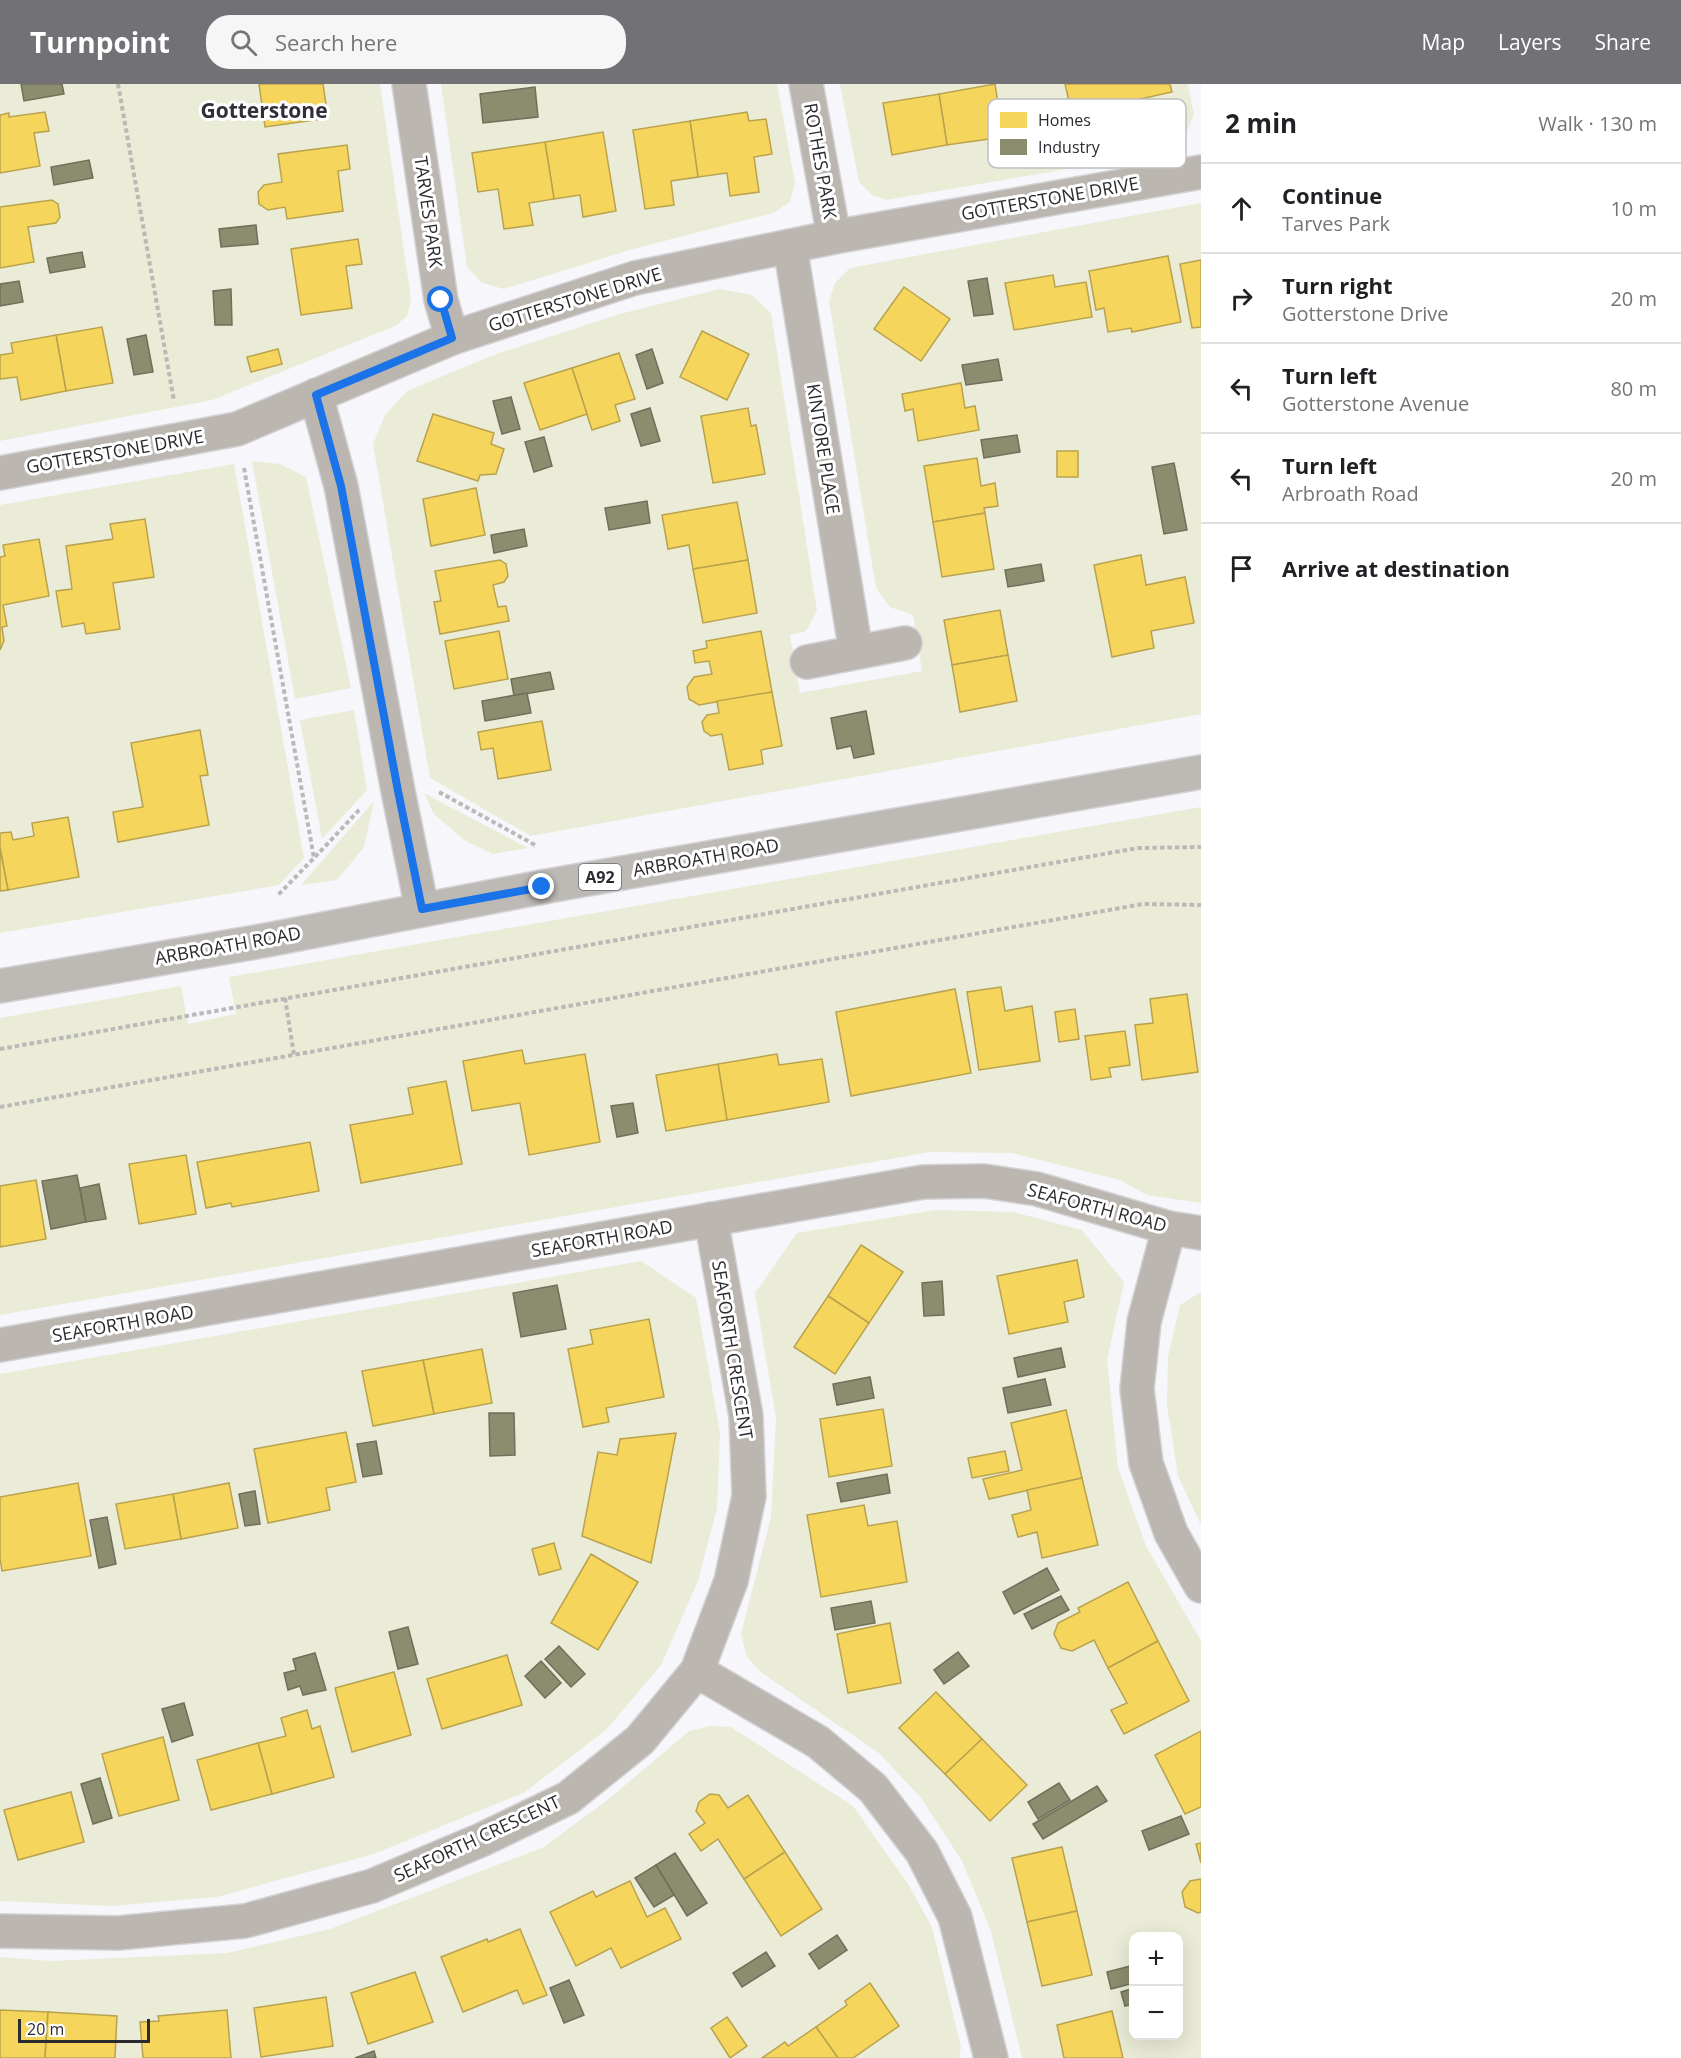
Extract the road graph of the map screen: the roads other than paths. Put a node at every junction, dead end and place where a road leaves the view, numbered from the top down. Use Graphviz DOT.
graph roads {
  1 [pos="409,84"];
  2 [pos="806,84"];
  3 [pos="1201,172"];
  4 [pos="834,237"];
  5 [pos="790,246"];
  6 [pos="452,338"];
  7 [pos="316,395"];
  8 [pos="0,473"];
  9 [pos="905,644"];
  10 [pos="856,652"];
  11 [pos="807,662"];
  12 [pos="1201,772"];
  13 [pos="422,909"];
  14 [pos="0,986"];
  15 [pos="711,1219"];
  16 [pos="1169,1228"];
  17 [pos="1201,1233"];
  18 [pos="0,1346"];
  19 [pos="1201,1586"];
  20 [pos="697,1671"];
  21 [pos="0,1931"];
  22 [pos="991,2058"];
  1 -- 6 [label="street, TARVES PARK"];
  2 -- 4 [label="street, ROTHES PARK"];
  3 -- 4 [label="street, GOTTERSTONE DRIVE"];
  4 -- 5 [label="street, GOTTERSTONE DRIVE"];
  5 -- 6 [label="street, GOTTERSTONE DRIVE"];
  5 -- 10 [label="street, KINTORE PLACE"];
  6 -- 7 [label="street, GOTTERSTONE DRIVE"];
  7 -- 8 [label="street, GOTTERSTONE DRIVE"];
  7 -- 13 [label="street"];
  9 -- 10 [label="street"];
  10 -- 11 [label="street"];
  12 -- 13 [label="main road, ARBROATH ROAD / A92"];
  13 -- 14 [label="main road, ARBROATH ROAD / A92"];
  15 -- 16 [label="street, SEAFORTH ROAD"];
  15 -- 18 [label="street, SEAFORTH ROAD"];
  15 -- 20 [label="street, SEAFORTH CRESCENT"];
  16 -- 17 [label="street, SEAFORTH ROAD"];
  16 -- 19 [label="street"];
  20 -- 21 [label="street, SEAFORTH CRESCENT"];
  20 -- 22 [label="street"];
}
